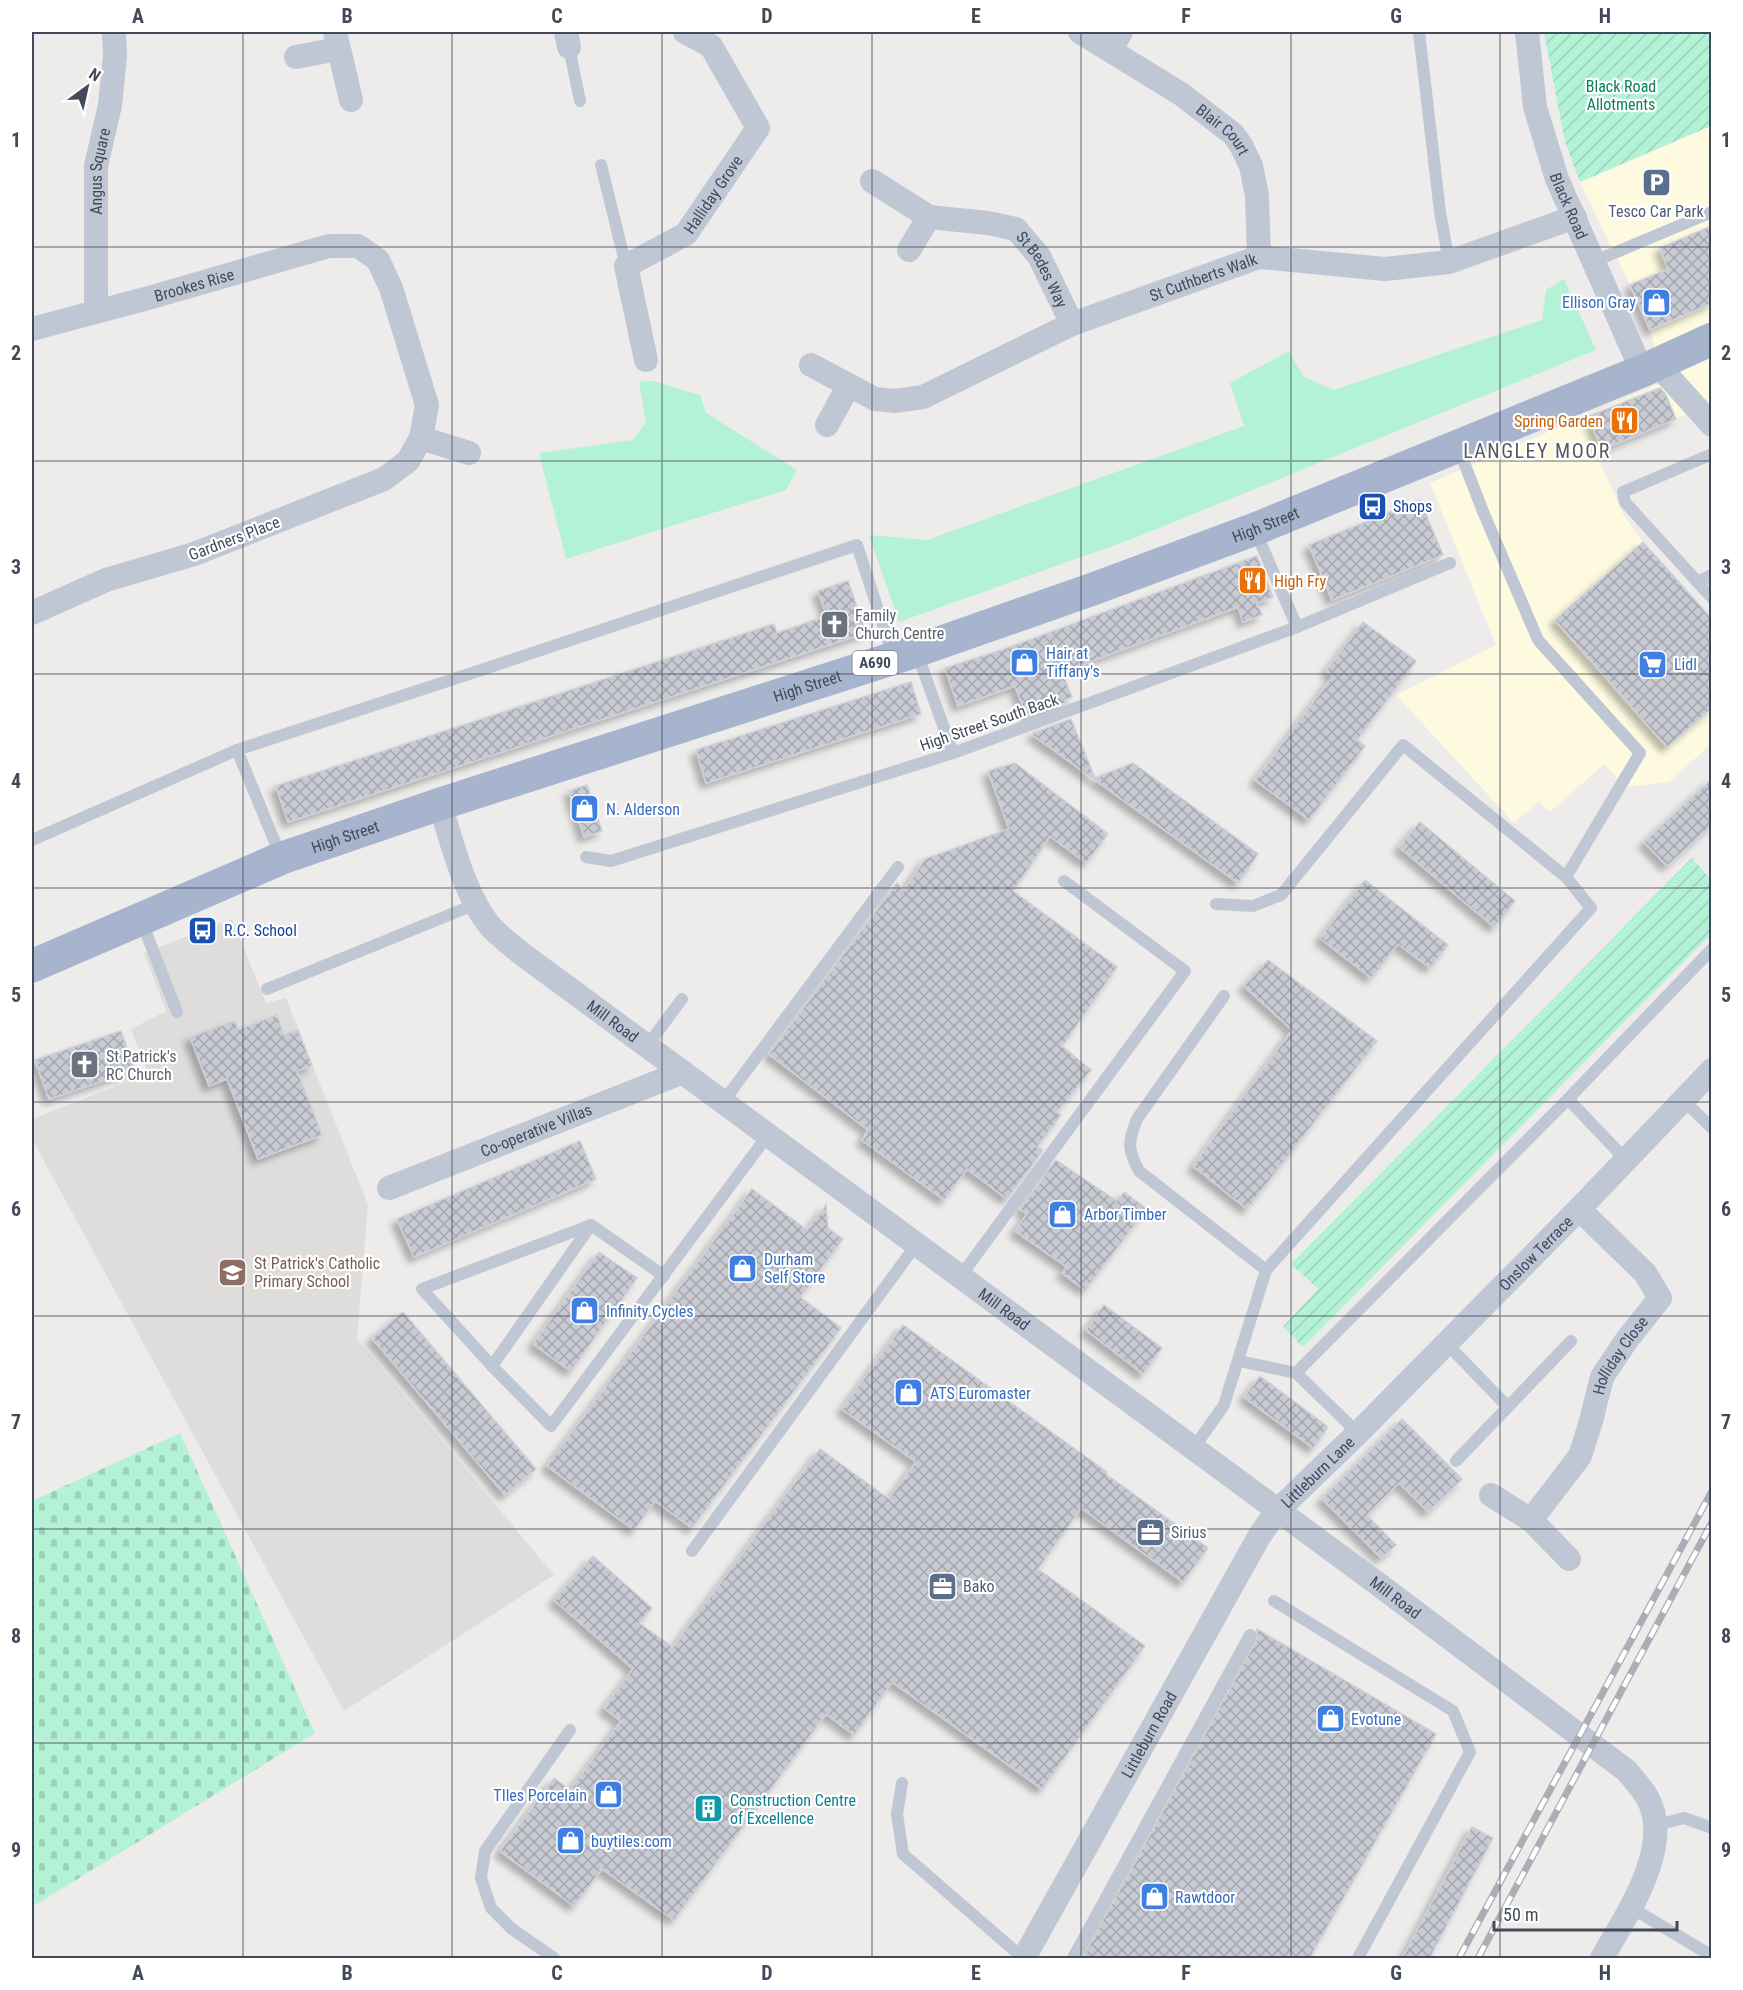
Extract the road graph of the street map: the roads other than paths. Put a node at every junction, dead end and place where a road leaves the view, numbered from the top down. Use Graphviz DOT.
graph roads {
  1 [pos="114,32"];
  2 [pos="685,32"];
  3 [pos="1080,32"];
  4 [pos="1419,32"];
  5 [pos="1527,32"];
  6 [pos="568,39"];
  7 [pos="716,39"];
  8 [pos="336,40"];
  9 [pos="1116,41"];
  10 [pos="296,57"];
  11 [pos="351,100"];
  12 [pos="580,101"];
  13 [pos="600,165"];
  14 [pos="872,182"];
  15 [pos="1712,212"];
  16 [pos="929,217"];
  17 [pos="1575,218"];
  18 [pos="358,246"];
  19 [pos="909,250"];
  20 [pos="1259,257"];
  21 [pos="1595,261"];
  22 [pos="1449,262"];
  23 [pos="626,266"];
  24 [pos="96,312"];
  25 [pos="1072,324"];
  26 [pos="32,329"];
  27 [pos="1712,339"];
  28 [pos="646,360"];
  29 [pos="811,365"];
  30 [pos="1650,367"];
  31 [pos="849,385"];
  32 [pos="827,425"];
  33 [pos="1712,425"];
  34 [pos="421,438"];
  35 [pos="1458,446"];
  36 [pos="469,453"];
  37 [pos="1712,454"];
  38 [pos="1255,529"];
  39 [pos="1450,563"];
  40 [pos="1712,575"];
  41 [pos="1697,582"];
  42 [pos="1712,598"];
  43 [pos="32,613"];
  44 [pos="1297,627"];
  45 [pos="905,654"];
  46 [pos="237,750"];
  47 [pos="953,753"];
  48 [pos="440,804"];
  49 [pos="32,840"];
  50 [pos="586,857"];
  51 [pos="282,858"];
  52 [pos="898,867"];
  53 [pos="1566,877"];
  54 [pos="1064,881"];
  55 [pos="476,904"];
  56 [pos="1216,904"];
  57 [pos="141,919"];
  58 [pos="1712,949"];
  59 [pos="32,966"];
  60 [pos="267,989"];
  61 [pos="1224,996"];
  62 [pos="682,999"];
  63 [pos="177,1012"];
  64 [pos="647,1046"];
  65 [pos="1712,1070"];
  66 [pos="683,1072"];
  67 [pos="1568,1099"];
  68 [pos="1683,1100"];
  69 [pos="723,1102"];
  70 [pos="1712,1128"];
  71 [pos="768,1135"];
  72 [pos="1626,1160"];
  73 [pos="389,1188"];
  74 [pos="1579,1209"];
  75 [pos="591,1225"];
  76 [pos="916,1245"];
  77 [pos="1266,1270"];
  78 [pos="664,1276"];
  79 [pos="960,1277"];
  80 [pos="1571,1341"];
  81 [pos="1446,1343"];
  82 [pos="1239,1361"];
  83 [pos="492,1366"];
  84 [pos="1296,1373"];
  85 [pos="1508,1407"];
  86 [pos="1358,1433"];
  87 [pos="1193,1449"];
  88 [pos="1456,1461"];
  89 [pos="1491,1495"];
  90 [pos="1277,1511"];
  91 [pos="1531,1520"];
  92 [pos="692,1551"];
  93 [pos="1569,1559"];
  94 [pos="1274,1601"];
  95 [pos="1251,1635"];
  96 [pos="570,1730"];
  97 [pos="902,1783"];
  98 [pos="1657,1825"];
  99 [pos="1712,1828"];
  100 [pos="1630,1907"];
  101 [pos="1712,1956"];
  102 [pos="554,1959"];
  103 [pos="1023,1959"];
  104 [pos="1073,1959"];
  105 [pos="1358,1959"];
  106 [pos="1602,1959"];
  1 -- 24 [label="street, Angus Square"];
  2 -- 7 [label="street, Halliday Grove"];
  3 -- 9 [label="street, Blair Court"];
  4 -- 22 [label="lane"];
  5 -- 17 [label="street, Black Road"];
  6 -- 12 [label="lane"];
  7 -- 23 [label="street, Halliday Grove"];
  8 -- 10 [label="street"];
  8 -- 11 [label="street"];
  9 -- 20 [label="street, Blair Court"];
  13 -- 23 [label="lane"];
  14 -- 16 [label="street, St Bedes Way"];
  15 -- 21 [label="lane"];
  16 -- 19 [label="street"];
  16 -- 25 [label="street, St Bedes Way"];
  17 -- 21 [label="street, Black Road"];
  17 -- 22 [label="street, St Cuthberts Walk"];
  18 -- 24 [label="street, Brookes Rise"];
  18 -- 34 [label="street, Gardners Place"];
  20 -- 22 [label="street, St Cuthberts Walk"];
  20 -- 25 [label="street, St Cuthberts Walk"];
  21 -- 30 [label="street, Black Road"];
  23 -- 28 [label="street"];
  24 -- 26 [label="street, Brookes Rise"];
  25 -- 31 [label="street, St Cuthberts Walk"];
  27 -- 30 [label="main road, High Street / A690"];
  29 -- 31 [label="street, St Cuthberts Walk"];
  30 -- 33 [label="street"];
  30 -- 35 [label="main road, High Street / A690"];
  31 -- 32 [label="street"];
  34 -- 36 [label="street"];
  34 -- 43 [label="street, Gardners Place"];
  35 -- 38 [label="main road, High Street / A690"];
  35 -- 53 [label="lane"];
  37 -- 41 [label="lane"];
  38 -- 44 [label="lane"];
  38 -- 45 [label="main road, High Street / A690"];
  39 -- 44 [label="lane, High Street South Back"];
  40 -- 41 [label="lane"];
  41 -- 42 [label="lane"];
  44 -- 47 [label="lane, High Street South Back"];
  45 -- 46 [label="lane"];
  45 -- 47 [label="lane"];
  45 -- 48 [label="main road, High Street / A690"];
  46 -- 49 [label="lane"];
  46 -- 51 [label="lane"];
  47 -- 50 [label="lane, High Street South Back"];
  48 -- 51 [label="main road, High Street / A690"];
  48 -- 55 [label="street, Mill Road"];
  51 -- 57 [label="main road, High Street / A690"];
  52 -- 69 [label="lane"];
  53 -- 56 [label="lane"];
  53 -- 77 [label="lane"];
  54 -- 79 [label="lane"];
  55 -- 60 [label="lane"];
  55 -- 64 [label="street, Mill Road"];
  57 -- 59 [label="main road, High Street / A690"];
  57 -- 63 [label="lane"];
  58 -- 67 [label="lane"];
  61 -- 77 [label="lane"];
  62 -- 64 [label="lane"];
  64 -- 66 [label="street, Mill Road"];
  65 -- 68 [label="street, Onslow Terrace"];
  66 -- 69 [label="street, Mill Road"];
  66 -- 73 [label="street, Co-operative Villas"];
  67 -- 72 [label="lane"];
  67 -- 84 [label="lane"];
  68 -- 70 [label="lane"];
  68 -- 72 [label="street, Onslow Terrace"];
  69 -- 71 [label="street, Mill Road"];
  71 -- 76 [label="street, Mill Road"];
  71 -- 78 [label="lane"];
  72 -- 74 [label="street, Onslow Terrace"];
  74 -- 81 [label="street, Onslow Terrace"];
  74 -- 91 [label="street, Holliday Close"];
  75 -- 78 [label="lane"];
  75 -- 83 [label="lane"];
  75 -- 83 [label="lane"];
  76 -- 79 [label="street, Mill Road"];
  76 -- 92 [label="lane"];
  77 -- 82 [label="lane"];
  78 -- 83 [label="lane"];
  79 -- 87 [label="street, Mill Road"];
  80 -- 85 [label="lane"];
  81 -- 85 [label="lane"];
  81 -- 86 [label="street, Onslow Terrace"];
  82 -- 84 [label="lane"];
  82 -- 87 [label="lane"];
  84 -- 86 [label="lane"];
  85 -- 88 [label="lane"];
  86 -- 90 [label="street, Littleburn Lane"];
  87 -- 90 [label="street, Mill Road"];
  89 -- 91 [label="street"];
  90 -- 98 [label="street, Mill Road"];
  90 -- 103 [label="street, Littleburn Road"];
  91 -- 93 [label="street"];
  94 -- 105 [label="lane"];
  95 -- 104 [label="lane"];
  96 -- 102 [label="lane"];
  97 -- 103 [label="lane"];
  98 -- 99 [label="lane"];
  98 -- 100 [label="street"];
  100 -- 101 [label="lane"];
  100 -- 106 [label="street"];
}
